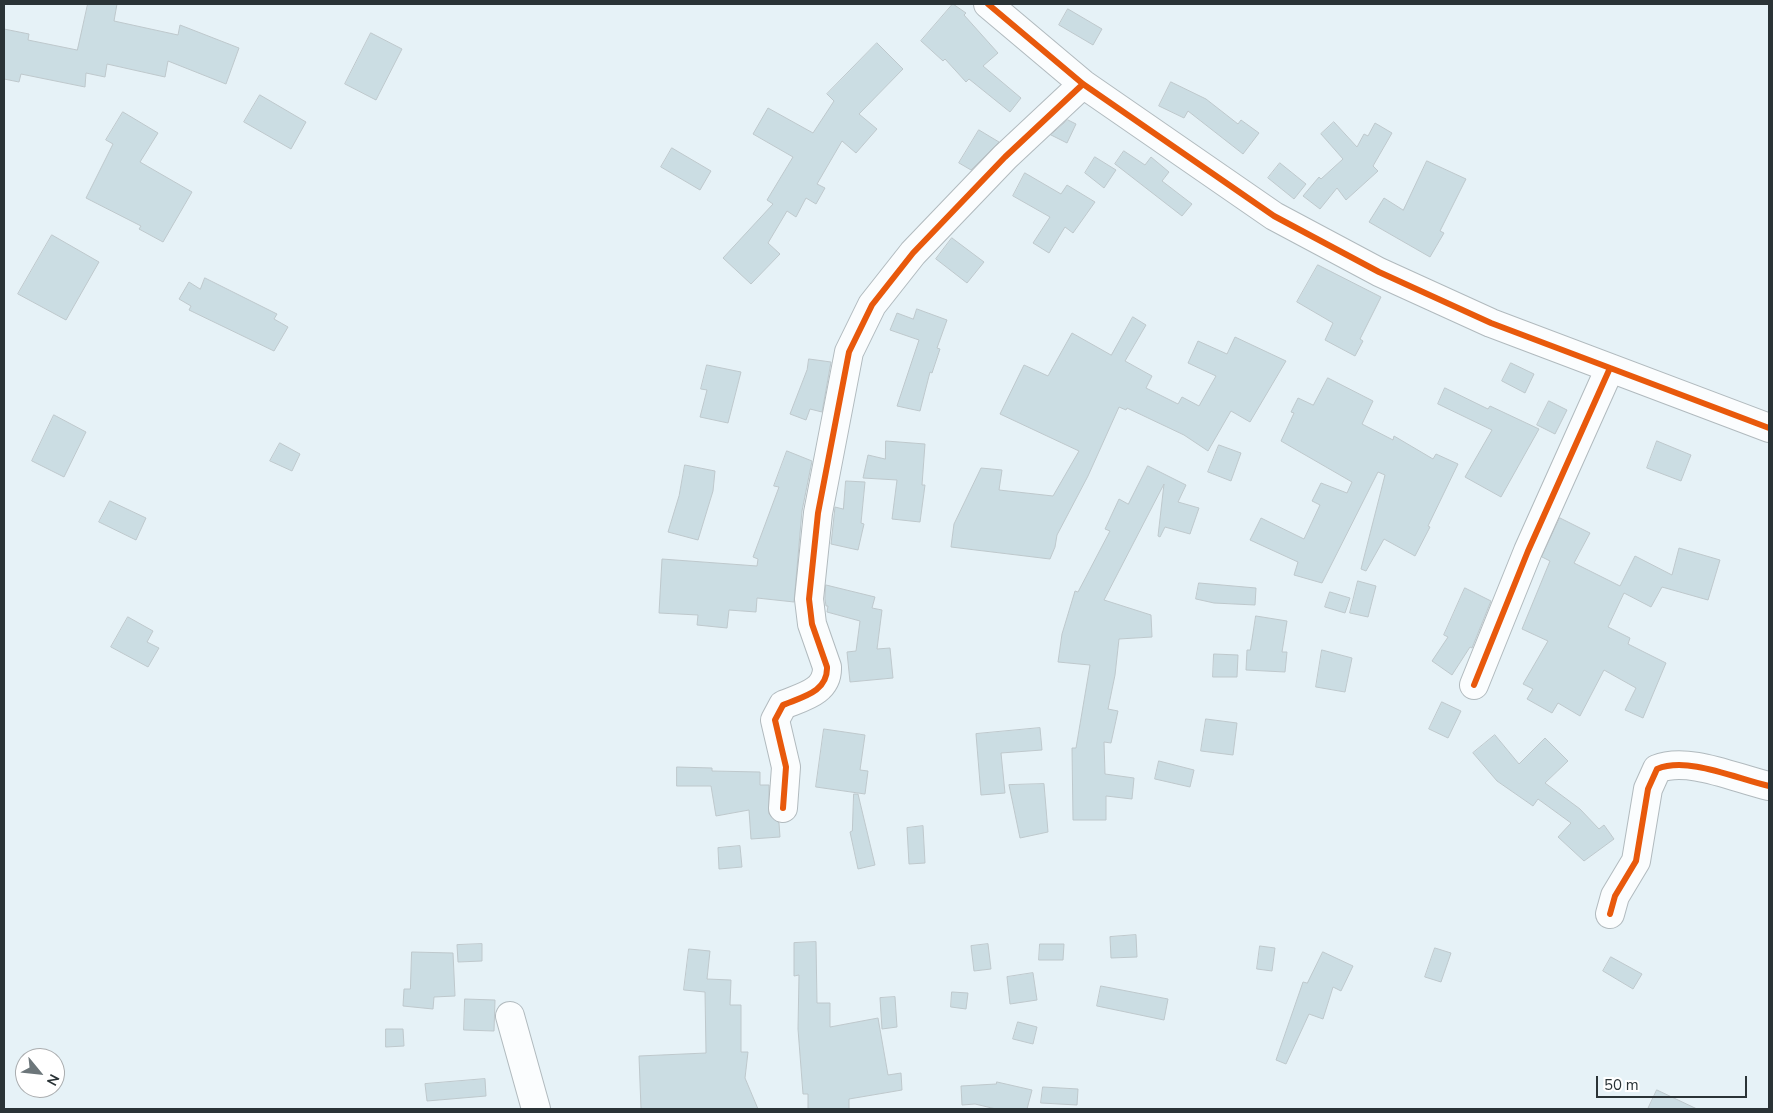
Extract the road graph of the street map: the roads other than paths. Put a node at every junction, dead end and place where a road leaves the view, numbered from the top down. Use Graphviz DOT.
graph roads {
  1 [pos="988,4"];
  2 [pos="1083,84"];
  3 [pos="1610,368"];
  4 [pos="1769,428"];
  5 [pos="1474,685"];
  6 [pos="1769,786"];
  7 [pos="783,808"];
  8 [pos="1610,914"];
  9 [pos="510,1016"];
  10 [pos="536,1109"];
  1 -- 2 [label="street"];
  2 -- 3 [label="street"];
  2 -- 7 [label="street"];
  3 -- 4 [label="street"];
  3 -- 5 [label="street"];
  6 -- 8 [label="street"];
  9 -- 10 [label="street"];
}
